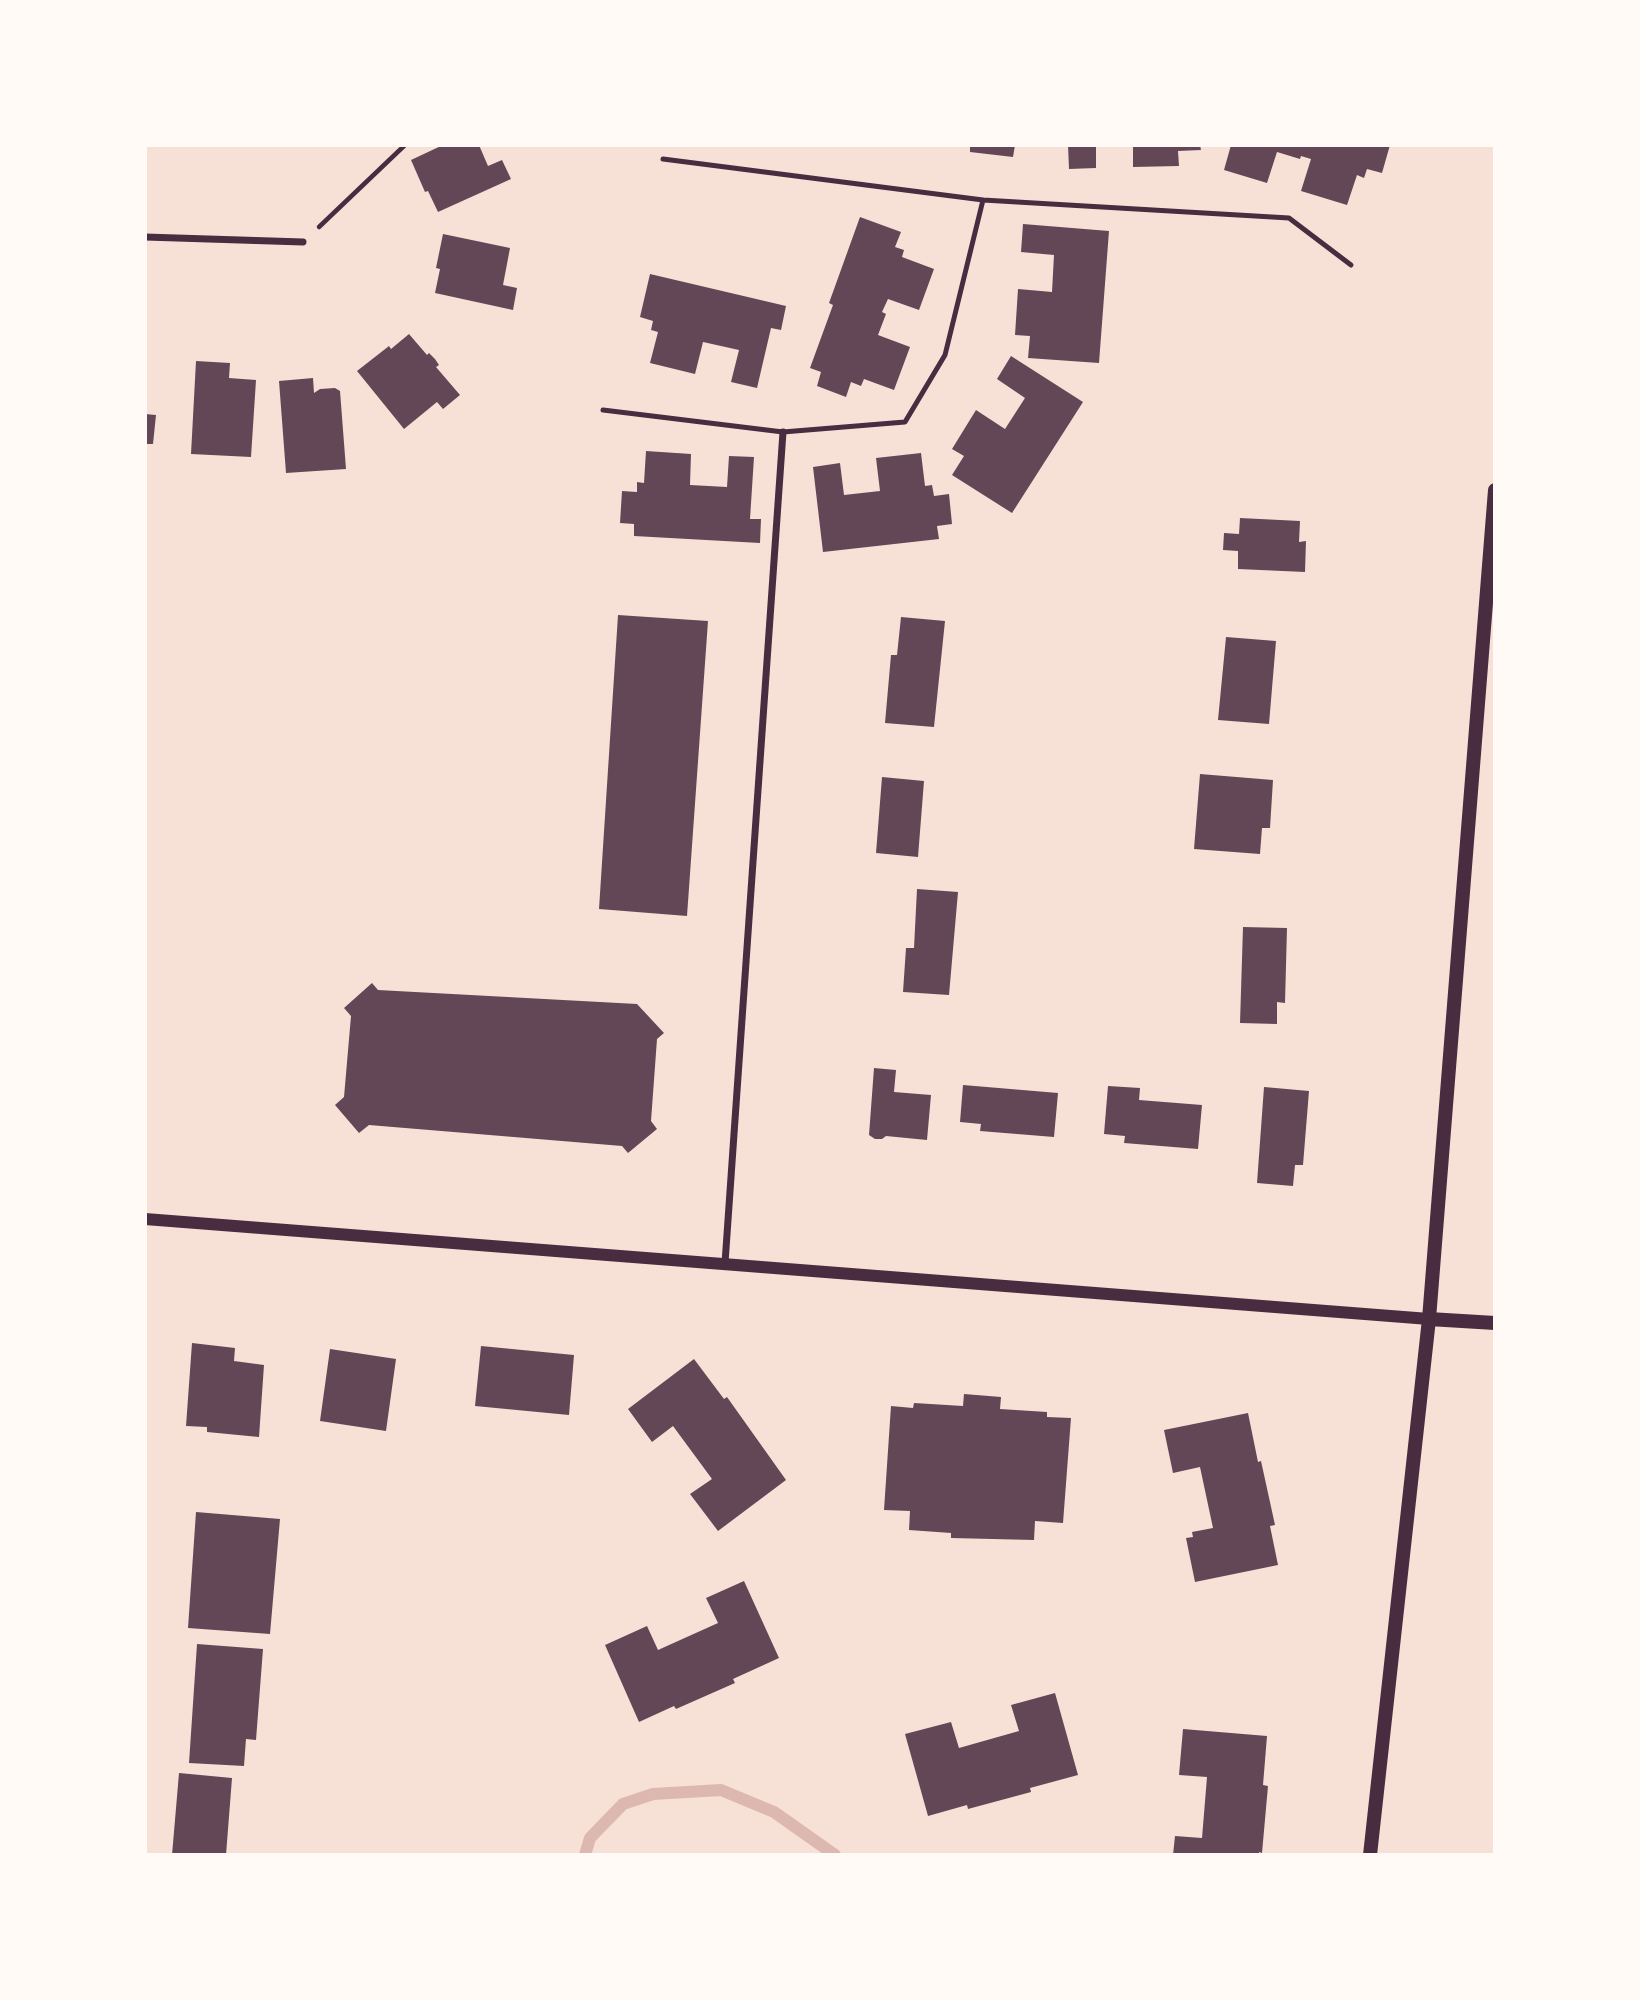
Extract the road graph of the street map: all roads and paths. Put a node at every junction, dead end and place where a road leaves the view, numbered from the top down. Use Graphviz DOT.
graph roads {
  1 [pos="405,145"];
  2 [pos="663,159"];
  3 [pos="983,200"];
  4 [pos="145,237"];
  5 [pos="303,242"];
  6 [pos="1351,265"];
  7 [pos="603,410"];
  8 [pos="783,432"];
  9 [pos="1495,490"];
  10 [pos="145,1219"];
  11 [pos="725,1263"];
  12 [pos="1429,1318"];
  13 [pos="1495,1324"];
  14 [pos="1370,1855"];
  1 -- 5 [label="path"];
  2 -- 3 [label="lane"];
  3 -- 6 [label="lane"];
  3 -- 8 [label="lane"];
  4 -- 5 [label="street"];
  7 -- 8 [label="lane"];
  8 -- 11 [label="street"];
  9 -- 12 [label="main road"];
  10 -- 11 [label="street"];
  11 -- 12 [label="street"];
  12 -- 13 [label="main road"];
  12 -- 14 [label="main road"];
}
